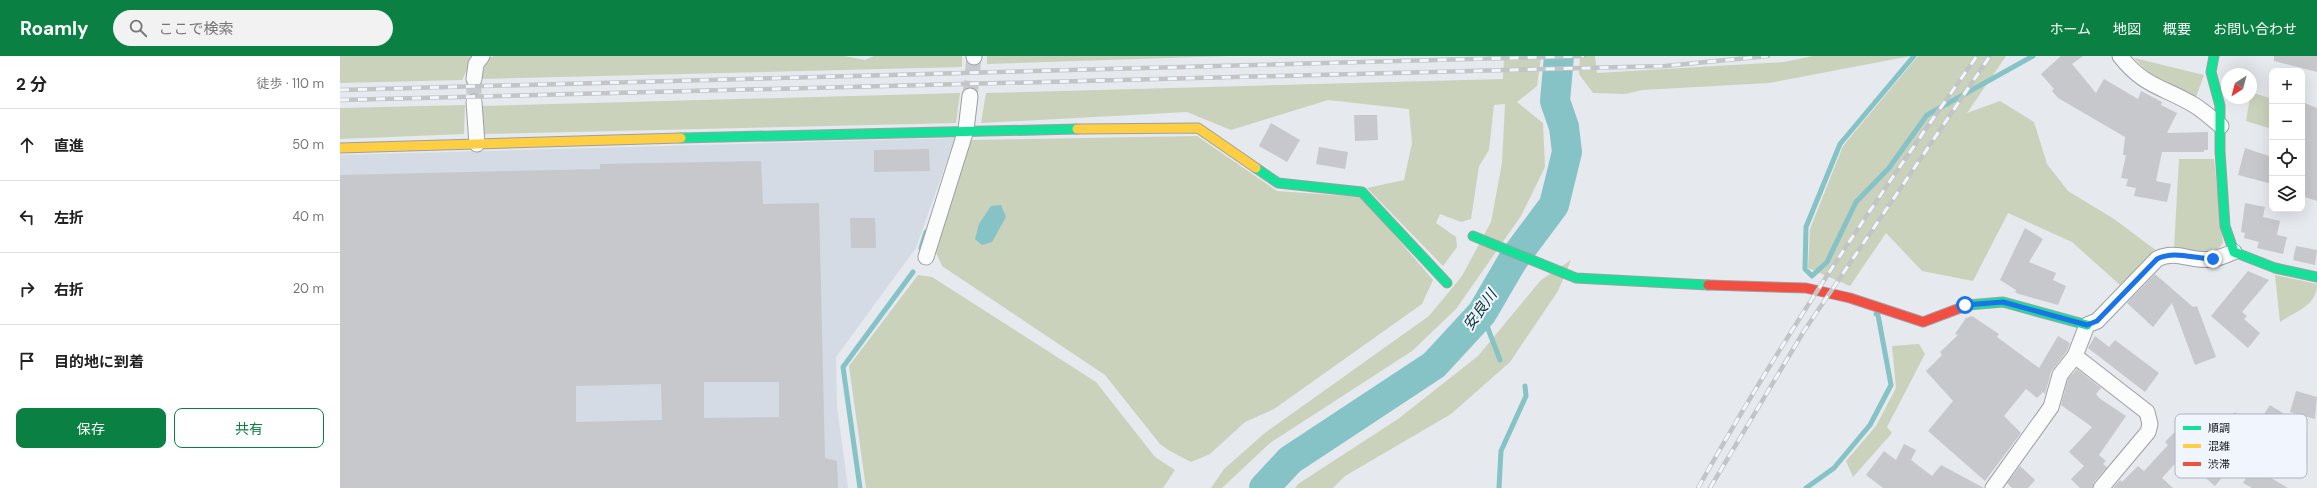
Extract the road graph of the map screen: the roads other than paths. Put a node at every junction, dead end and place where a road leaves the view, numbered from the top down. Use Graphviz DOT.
graph roads {
  1 [pos="482,56"];
  2 [pos="2120,56"];
  3 [pos="2214,56"];
  4 [pos="474,79"];
  5 [pos="970,96"];
  6 [pos="474,102"];
  7 [pos="2221,126"];
  8 [pos="966,130"];
  9 [pos="477,144"];
  10 [pos="340,148"];
  11 [pos="1476,238"];
  12 [pos="2234,252"];
  13 [pos="926,257"];
  14 [pos="2317,277"];
  15 [pos="1447,283"];
  16 [pos="2087,325"];
  17 [pos="2075,356"];
  18 [pos="1993,488"];
  19 [pos="2101,488"];
  1 -- 4 [label="street"];
  2 -- 7 [label="street"];
  3 -- 7 [label="street"];
  5 -- 8 [label="street"];
  6 -- 9 [label="street"];
  7 -- 12 [label="street"];
  8 -- 9 [label="street"];
  8 -- 13 [label="street"];
  8 -- 15 [label="street"];
  9 -- 10 [label="street"];
  11 -- 16 [label="street"];
  12 -- 14 [label="street"];
  12 -- 16 [label="street"];
  16 -- 17 [label="street"];
  17 -- 18 [label="street"];
  17 -- 19 [label="street"];
}
